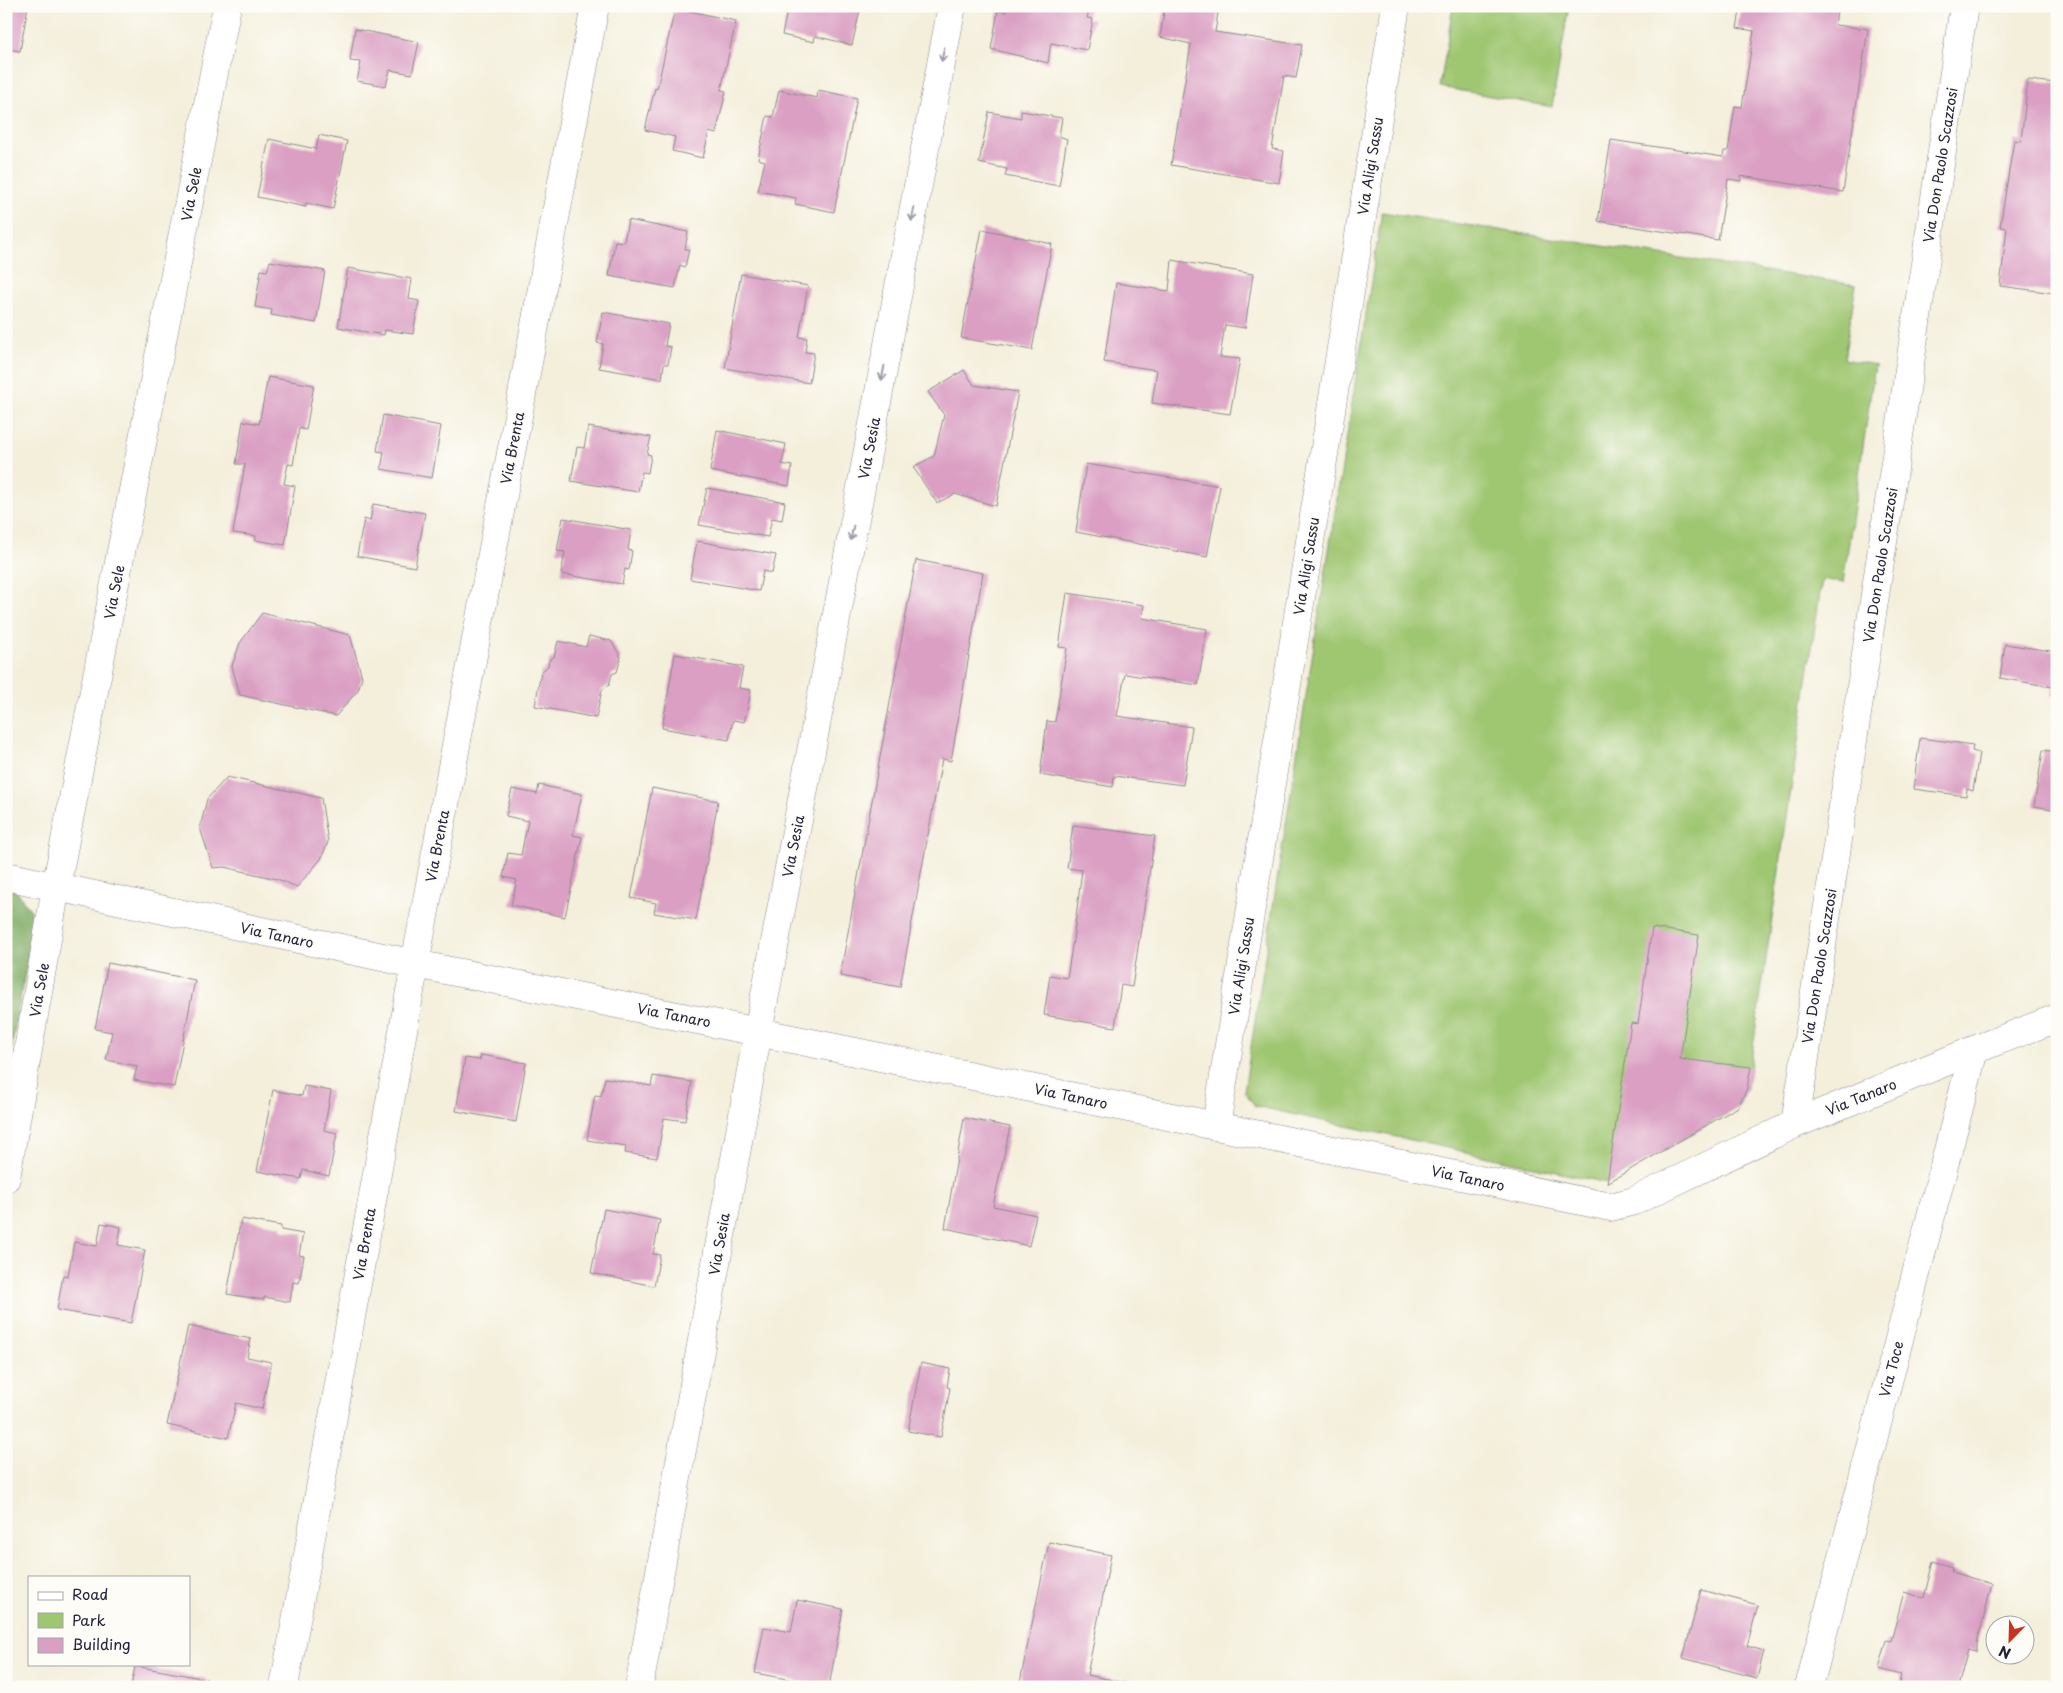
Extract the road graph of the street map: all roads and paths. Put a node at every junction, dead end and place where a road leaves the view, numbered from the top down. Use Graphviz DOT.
graph roads {
  1 [pos="227,6"];
  2 [pos="595,6"];
  3 [pos="952,6"];
  4 [pos="1396,6"];
  5 [pos="1964,6"];
  6 [pos="6,876"];
  7 [pos="56,887"];
  8 [pos="415,964"];
  9 [pos="2057,1018"];
  10 [pos="758,1032"];
  11 [pos="1974,1050"];
  12 [pos="1795,1124"];
  13 [pos="1216,1126"];
  14 [pos="6,1178"];
  15 [pos="284,1687"];
  16 [pos="639,1687"];
  17 [pos="1809,1687"];
  1 -- 7 [label="street, Via Sele"];
  2 -- 8 [label="street, Via Brenta"];
  3 -- 10 [label="street, Via Sesia, one-way"];
  4 -- 13 [label="street, Via Aligi Sassu"];
  5 -- 12 [label="street, Via Don Paolo Scazzosi"];
  6 -- 7 [label="street, Via Tanaro"];
  7 -- 8 [label="street, Via Tanaro"];
  7 -- 14 [label="street, Via Sele"];
  8 -- 10 [label="street, Via Tanaro"];
  8 -- 15 [label="street, Via Brenta"];
  9 -- 11 [label="street, Via Tanaro"];
  10 -- 13 [label="street, Via Tanaro"];
  10 -- 16 [label="street, Via Sesia"];
  11 -- 12 [label="street, Via Tanaro"];
  11 -- 17 [label="street, Via Toce"];
  12 -- 13 [label="street, Via Tanaro"];
}
